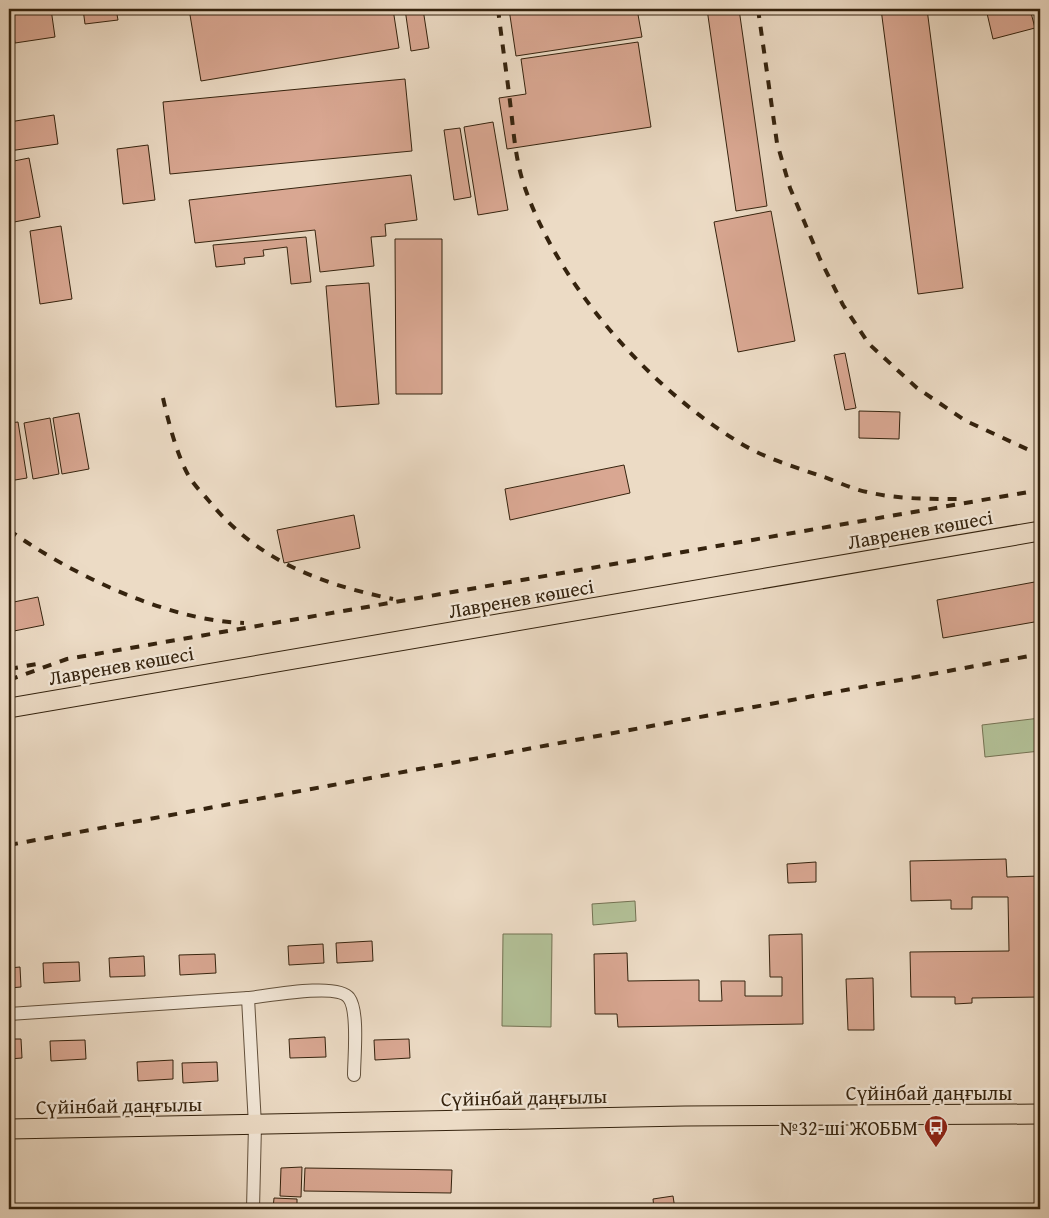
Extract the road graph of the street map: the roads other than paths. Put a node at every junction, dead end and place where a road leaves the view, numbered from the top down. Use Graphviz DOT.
graph roads {
  1 [pos="1040,531"];
  2 [pos="9,708"];
  3 [pos="248,998"];
  4 [pos="9,1014"];
  5 [pos="354,1075"];
  6 [pos="1040,1114"];
  7 [pos="255,1125"];
  8 [pos="9,1129"];
  9 [pos="253,1209"];
  1 -- 2 [label="main road, Лавренев көшесі"];
  3 -- 4 [label="street"];
  3 -- 5 [label="street"];
  3 -- 7 [label="street"];
  6 -- 7 [label="main road, Сүйінбай даңғылы"];
  7 -- 8 [label="main road, Сүйінбай даңғылы"];
  7 -- 9 [label="street"];
}
